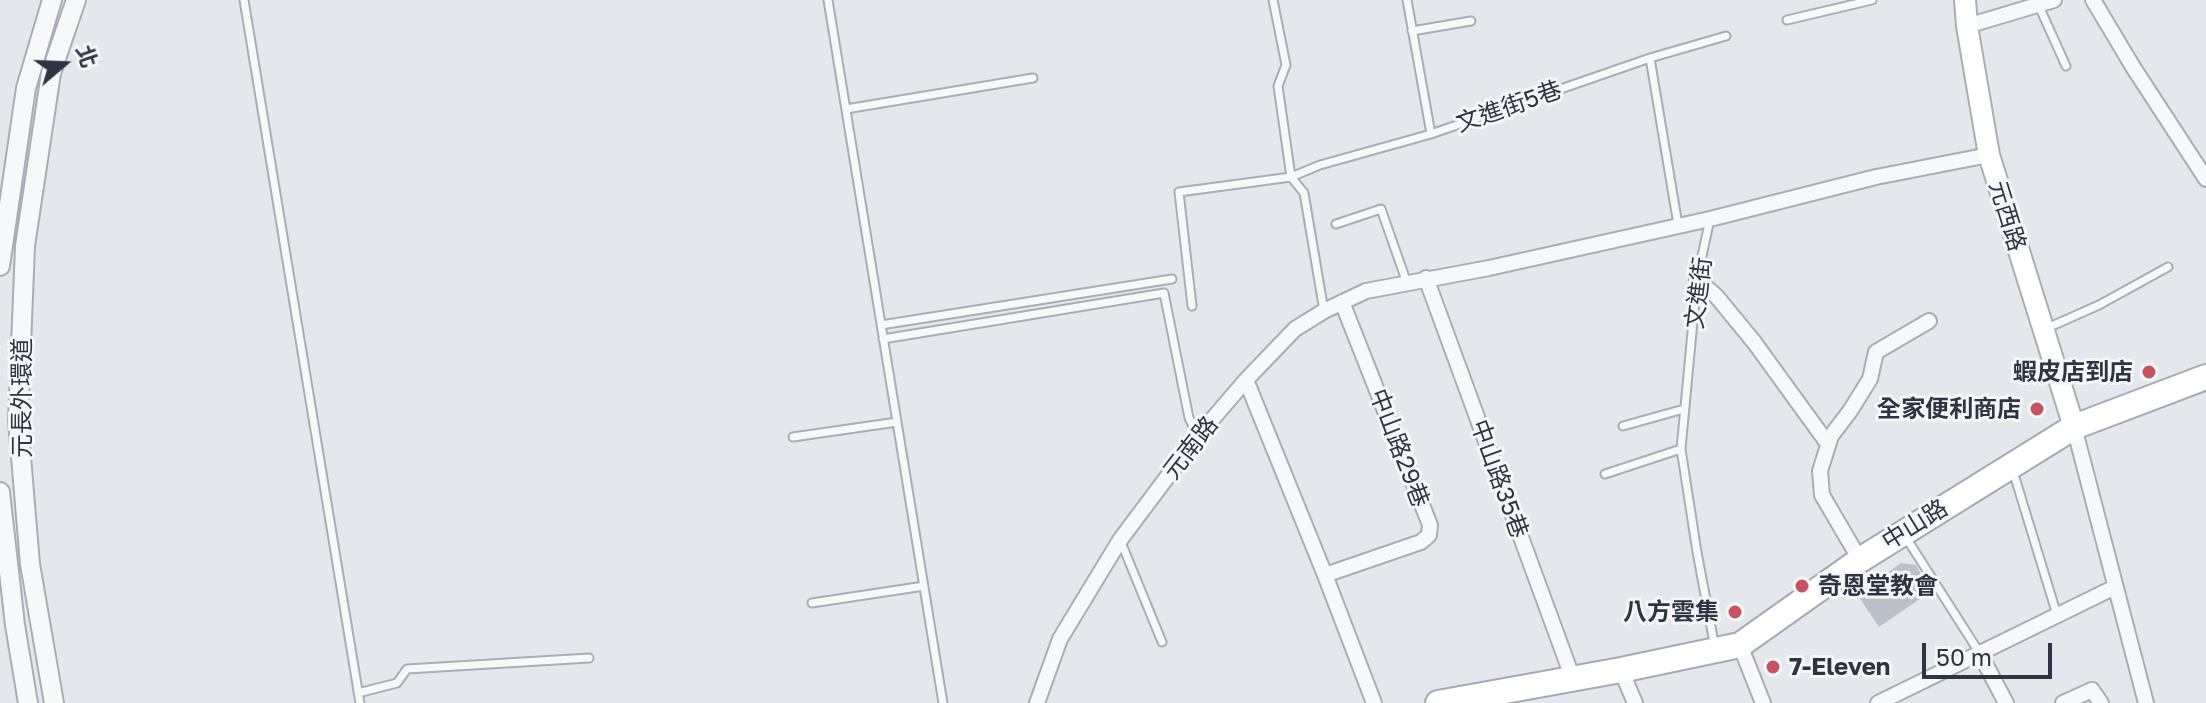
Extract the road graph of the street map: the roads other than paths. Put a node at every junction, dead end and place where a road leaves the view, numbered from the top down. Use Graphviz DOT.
graph roads {
  1 [pos="52,0"];
  2 [pos="76,0"];
  3 [pos="244,0"];
  4 [pos="828,0"];
  5 [pos="1273,0"];
  6 [pos="1407,0"];
  7 [pos="1872,0"];
  8 [pos="1965,0"];
  9 [pos="2054,0"];
  10 [pos="2093,0"];
  11 [pos="2038,4"];
  12 [pos="1787,20"];
  13 [pos="1471,21"];
  14 [pos="1967,26"];
  15 [pos="1412,31"];
  16 [pos="1726,36"];
  17 [pos="1650,58"];
  18 [pos="2066,66"];
  19 [pos="1033,78"];
  20 [pos="846,109"];
  21 [pos="1431,134"];
  22 [pos="1989,155"];
  23 [pos="1291,177"];
  24 [pos="2206,179"];
  25 [pos="1710,219"];
  26 [pos="1336,224"];
  27 [pos="1678,226"];
  28 [pos="0,266"];
  29 [pos="2168,267"];
  30 [pos="1426,278"];
  31 [pos="1172,279"];
  32 [pos="1697,279"];
  33 [pos="1407,283"];
  34 [pos="1342,302"];
  35 [pos="1192,306"];
  36 [pos="1324,311"];
  37 [pos="1929,321"];
  38 [pos="881,325"];
  39 [pos="2043,330"];
  40 [pos="883,339"];
  41 [pos="2206,377"];
  42 [pos="1246,380"];
  43 [pos="1684,409"];
  44 [pos="897,422"];
  45 [pos="1623,426"];
  46 [pos="2074,427"];
  47 [pos="1198,436"];
  48 [pos="793,437"];
  49 [pos="1828,444"];
  50 [pos="1681,449"];
  51 [pos="2011,465"];
  52 [pos="1605,474"];
  53 [pos="0,492"];
  54 [pos="1902,533"];
  55 [pos="1120,540"];
  56 [pos="1860,560"];
  57 [pos="1325,575"];
  58 [pos="924,586"];
  59 [pos="2115,587"];
  60 [pos="812,603"];
  61 [pos="2057,615"];
  62 [pos="1162,642"];
  63 [pos="1740,645"];
  64 [pos="1715,650"];
  65 [pos="1979,652"];
  66 [pos="589,658"];
  67 [pos="1621,670"];
  68 [pos="1573,679"];
  69 [pos="358,693"];
  70 [pos="28,703"];
  71 [pos="54,703"];
  72 [pos="360,703"];
  73 [pos="943,703"];
  74 [pos="1037,703"];
  75 [pos="1374,703"];
  76 [pos="1438,703"];
  77 [pos="1635,703"];
  78 [pos="1763,703"];
  79 [pos="1878,703"];
  80 [pos="2006,703"];
  81 [pos="2063,703"];
  82 [pos="2101,703"];
  83 [pos="2146,703"];
  1 -- 28 [label="street"];
  2 -- 71 [label="street, 元長外環道"];
  3 -- 69 [label="lane"];
  4 -- 20 [label="lane"];
  5 -- 23 [label="lane"];
  6 -- 15 [label="lane"];
  7 -- 12 [label="lane"];
  8 -- 14 [label="main road, 元西路"];
  9 -- 11 [label="street"];
  10 -- 24 [label="street"];
  11 -- 14 [label="street"];
  11 -- 18 [label="lane"];
  13 -- 15 [label="lane"];
  14 -- 22 [label="main road, 元西路"];
  15 -- 21 [label="lane"];
  16 -- 17 [label="lane, 文進街5巷"];
  17 -- 21 [label="lane, 文進街5巷"];
  17 -- 27 [label="lane"];
  19 -- 20 [label="lane"];
  20 -- 38 [label="lane"];
  21 -- 23 [label="lane, 文進街5巷"];
  22 -- 25 [label="street"];
  22 -- 39 [label="main road, 元西路"];
  23 -- 35 [label="lane, 文進街5巷"];
  23 -- 36 [label="lane"];
  25 -- 27 [label="street"];
  25 -- 32 [label="lane, 文進街"];
  26 -- 33 [label="lane"];
  27 -- 30 [label="street"];
  29 -- 39 [label="lane"];
  30 -- 33 [label="street, 元南路"];
  30 -- 68 [label="street, 中山路35巷"];
  31 -- 38 [label="lane"];
  32 -- 43 [label="lane, 文進街"];
  32 -- 49 [label="street"];
  33 -- 34 [label="street, 元南路"];
  34 -- 36 [label="street, 元南路"];
  34 -- 57 [label="street, 中山路29巷"];
  36 -- 42 [label="street, 元南路"];
  37 -- 49 [label="street"];
  38 -- 40 [label="lane"];
  39 -- 46 [label="main road, 元西路"];
  40 -- 44 [label="lane"];
  40 -- 47 [label="lane"];
  41 -- 46 [label="main road, 中山路"];
  42 -- 47 [label="street, 元南路"];
  42 -- 57 [label="street"];
  43 -- 45 [label="lane"];
  43 -- 50 [label="lane, 文進街"];
  44 -- 48 [label="lane"];
  44 -- 58 [label="lane"];
  46 -- 51 [label="main road, 中山路"];
  46 -- 59 [label="street"];
  47 -- 55 [label="street, 元南路"];
  49 -- 56 [label="street"];
  50 -- 52 [label="lane"];
  50 -- 64 [label="lane, 文進街"];
  51 -- 54 [label="main road, 中山路"];
  51 -- 61 [label="lane"];
  53 -- 70 [label="street, 元長外環道"];
  54 -- 56 [label="main road, 中山路"];
  54 -- 65 [label="lane"];
  55 -- 62 [label="lane"];
  55 -- 74 [label="street, 元南路"];
  56 -- 63 [label="main road, 中山路"];
  57 -- 75 [label="street"];
  58 -- 60 [label="lane"];
  58 -- 73 [label="lane"];
  59 -- 61 [label="street"];
  59 -- 83 [label="street"];
  61 -- 65 [label="street"];
  63 -- 64 [label="main road, 中山路"];
  63 -- 78 [label="street"];
  64 -- 67 [label="main road, 中山路"];
  65 -- 79 [label="street"];
  65 -- 80 [label="street"];
  66 -- 69 [label="lane"];
  67 -- 68 [label="main road, 中山路"];
  67 -- 77 [label="street"];
  68 -- 76 [label="main road, 中山路"];
  69 -- 72 [label="lane"];
  81 -- 82 [label="street"];
}
